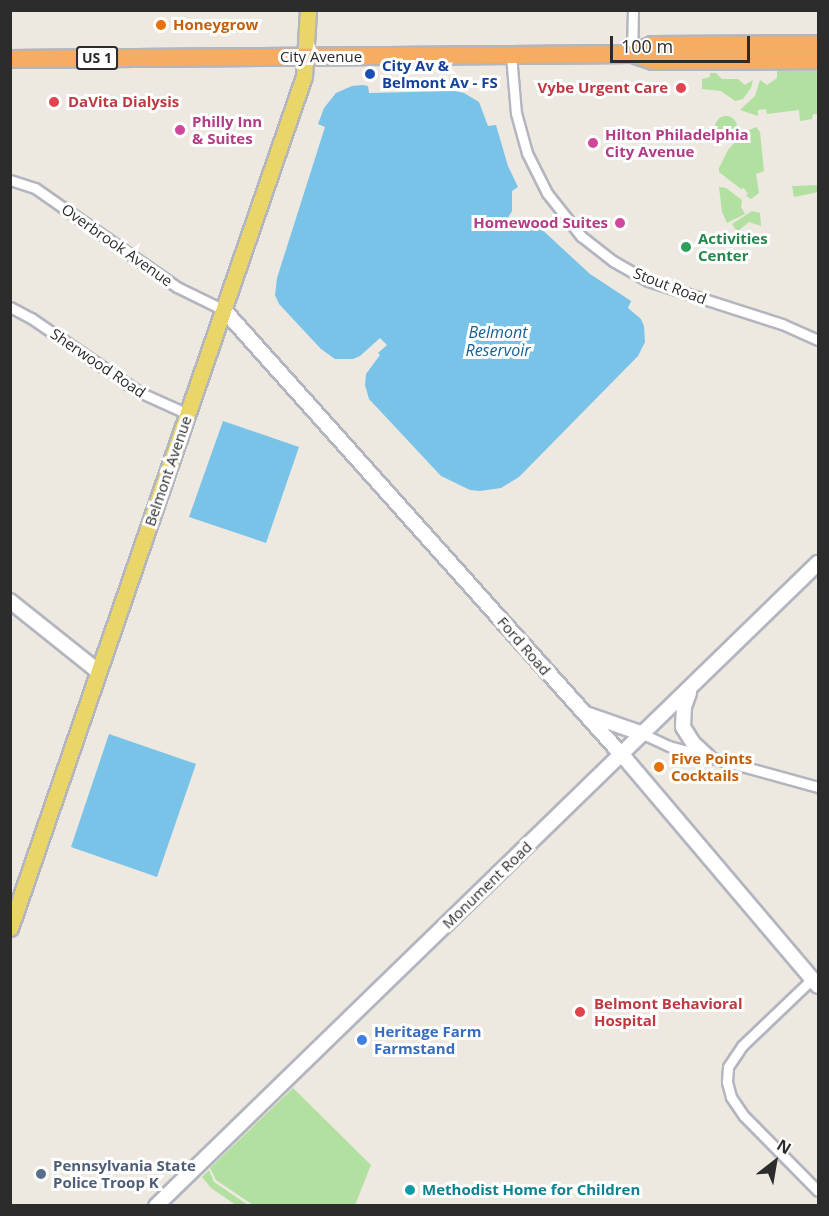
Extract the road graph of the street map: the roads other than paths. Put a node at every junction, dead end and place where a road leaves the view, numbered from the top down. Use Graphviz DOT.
graph roads {
  1 [pos="308,10"];
  2 [pos="633,10"];
  3 [pos="819,44"];
  4 [pos="766,45"];
  5 [pos="632,54"];
  6 [pos="511,55"];
  7 [pos="307,57"];
  8 [pos="10,59"];
  9 [pos="819,60"];
  10 [pos="755,61"];
  11 [pos="10,180"];
  12 [pos="10,307"];
  13 [pos="224,310"];
  14 [pos="819,340"];
  15 [pos="188,414"];
  16 [pos="819,563"];
  17 [pos="10,601"];
  18 [pos="99,672"];
  19 [pos="692,686"];
  20 [pos="581,711"];
  21 [pos="643,734"];
  22 [pos="621,755"];
  23 [pos="708,757"];
  24 [pos="819,787"];
  25 [pos="10,928"];
  26 [pos="815,983"];
  27 [pos="819,1191"];
  28 [pos="156,1206"];
  1 -- 7 [label="main road, Belmont Avenue"];
  2 -- 5 [label="street"];
  3 -- 4 [label="highway, City Avenue / US 1"];
  4 -- 5 [label="highway, City Avenue / US 1"];
  4 -- 10 [label="highway"];
  5 -- 6 [label="highway, City Avenue / US 1"];
  5 -- 10 [label="highway, City Avenue / US 1"];
  6 -- 7 [label="highway, City Avenue / US 1"];
  6 -- 14 [label="street, Stout Road"];
  7 -- 8 [label="highway, City Avenue / US 1"];
  7 -- 13 [label="main road, Belmont Avenue"];
  9 -- 10 [label="highway, City Avenue / US 1"];
  11 -- 13 [label="street, Overbrook Avenue"];
  12 -- 15 [label="street, Sherwood Road"];
  13 -- 15 [label="main road, Belmont Avenue"];
  13 -- 20 [label="street, Ford Road"];
  15 -- 18 [label="main road, Belmont Avenue"];
  16 -- 19 [label="street, Monument Road"];
  17 -- 18 [label="street"];
  18 -- 25 [label="main road, Belmont Avenue"];
  19 -- 21 [label="street, Monument Road"];
  19 -- 23 [label="street"];
  20 -- 21 [label="street"];
  20 -- 22 [label="street, Ford Road"];
  21 -- 22 [label="street, Monument Road"];
  21 -- 23 [label="street"];
  22 -- 26 [label="street, Ford Road"];
  22 -- 28 [label="street, Monument Road"];
  23 -- 24 [label="street"];
  26 -- 27 [label="street"];
}
